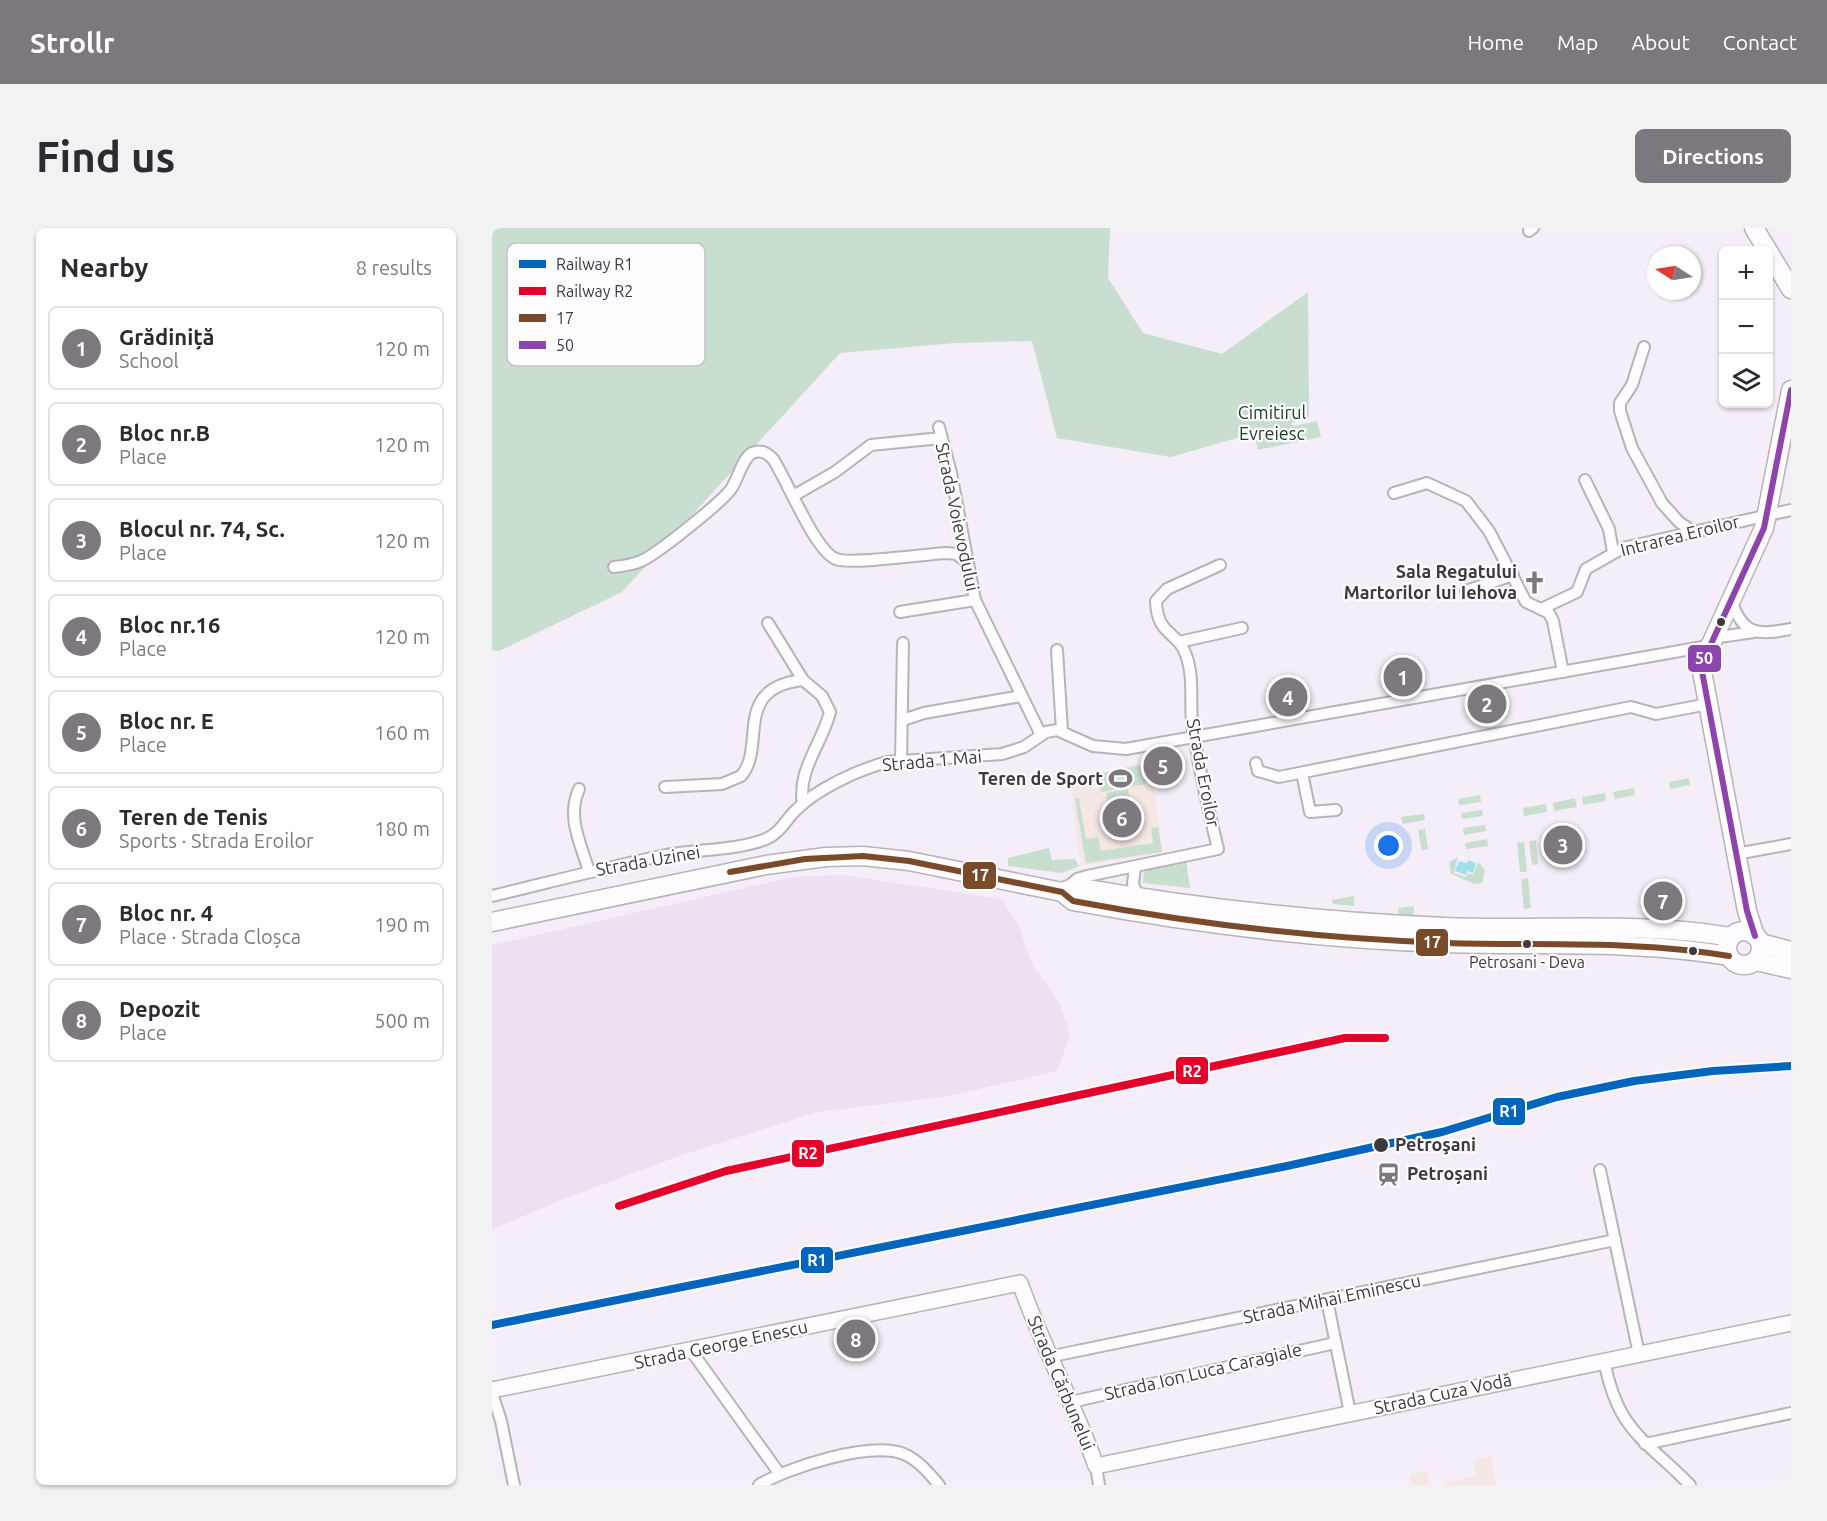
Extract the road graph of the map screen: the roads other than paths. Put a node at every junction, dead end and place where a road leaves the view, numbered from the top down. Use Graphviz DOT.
graph roads {
  1 [pos="1754,228"];
  2 [pos="1790,282"];
  3 [pos="1644,347"];
  4 [pos="1791,390"];
  5 [pos="1585,480"];
  6 [pos="1394,493"];
  7 [pos="793,496"];
  8 [pos="1791,510"];
  9 [pos="1768,515"];
  10 [pos="1692,531"];
  11 [pos="1613,552"];
  12 [pos="966,561"];
  13 [pos="1220,565"];
  14 [pos="614,567"];
  15 [pos="1513,575"];
  16 [pos="1466,591"];
  17 [pos="975,600"];
  18 [pos="1731,600"];
  19 [pos="1541,609"];
  20 [pos="900,612"];
  21 [pos="768,623"];
  22 [pos="1242,628"];
  23 [pos="1791,629"];
  24 [pos="1754,632"];
  25 [pos="1179,642"];
  26 [pos="1710,642"];
  27 [pos="903,643"];
  28 [pos="1057,650"];
  29 [pos="1563,672"];
  30 [pos="803,680"];
  31 [pos="1021,696"];
  32 [pos="1708,704"];
  33 [pos="903,720"];
  34 [pos="1062,731"];
  35 [pos="1041,735"];
  36 [pos="1195,738"];
  37 [pos="901,762"];
  38 [pos="1256,763"];
  39 [pos="1302,772"];
  40 [pos="665,787"];
  41 [pos="579,789"];
  42 [pos="799,808"];
  43 [pos="1336,810"];
  44 [pos="1791,844"];
  45 [pos="1736,854"];
  46 [pos="1134,867"];
  47 [pos="589,872"];
  48 [pos="1062,892"];
  49 [pos="492,896"];
  50 [pos="1138,897"];
  51 [pos="492,922"];
  52 [pos="1464,935"];
  53 [pos="1748,942"];
  54 [pos="1791,951"];
  55 [pos="1729,956"];
  56 [pos="1791,969"];
  57 [pos="1600,1170"];
  58 [pos="1615,1240"];
  59 [pos="1020,1283"];
  60 [pos="1327,1300"];
  61 [pos="1791,1323"];
  62 [pos="1335,1343"];
  63 [pos="692,1352"];
  64 [pos="1639,1354"];
  65 [pos="1048,1357"];
  66 [pos="1604,1360"];
  67 [pos="492,1392"];
  68 [pos="1071,1401"];
  69 [pos="1350,1413"];
  70 [pos="1791,1413"];
  71 [pos="1645,1444"];
  72 [pos="1096,1466"];
  73 [pos="779,1473"];
  74 [pos="514,1485"];
  75 [pos="759,1485"];
  76 [pos="939,1485"];
  77 [pos="1099,1485"];
  78 [pos="1688,1485"];
  1 -- 2 [label="main road"];
  3 -- 10 [label="street"];
  4 -- 9 [label="main road"];
  5 -- 11 [label="street"];
  6 -- 15 [label="street"];
  7 -- 12 [label="street"];
  7 -- 12 [label="street, Strada Voievodului"];
  7 -- 14 [label="street"];
  8 -- 9 [label="street, Intrarea Eroilor"];
  9 -- 10 [label="street, Intrarea Eroilor"];
  9 -- 18 [label="main road"];
  10 -- 11 [label="street, Intrarea Eroilor"];
  11 -- 19 [label="street, Intrarea Eroilor"];
  12 -- 17 [label="street, Strada Voievodului"];
  13 -- 25 [label="street, Strada Eroilor"];
  15 -- 16 [label="street"];
  15 -- 19 [label="street"];
  17 -- 20 [label="street"];
  17 -- 31 [label="street, Strada Voievodului"];
  18 -- 24 [label="street"];
  18 -- 26 [label="main road"];
  19 -- 29 [label="street"];
  21 -- 30 [label="street"];
  22 -- 25 [label="street"];
  23 -- 24 [label="street"];
  24 -- 26 [label="street"];
  25 -- 36 [label="street, Strada Eroilor"];
  26 -- 29 [label="street"];
  26 -- 32 [label="main road"];
  27 -- 33 [label="street"];
  28 -- 34 [label="street"];
  29 -- 36 [label="street"];
  30 -- 40 [label="street"];
  30 -- 42 [label="street"];
  31 -- 33 [label="street"];
  31 -- 35 [label="street, Strada Voievodului"];
  32 -- 39 [label="street"];
  32 -- 45 [label="main road"];
  33 -- 37 [label="street"];
  34 -- 35 [label="street, Strada 1 Mai"];
  34 -- 36 [label="street"];
  35 -- 37 [label="street, Strada 1 Mai"];
  36 -- 46 [label="street, Strada Eroilor"];
  37 -- 42 [label="street, Strada 1 Mai"];
  38 -- 39 [label="street"];
  39 -- 43 [label="street"];
  41 -- 47 [label="street"];
  42 -- 47 [label="street, Strada Uzinei"];
  44 -- 45 [label="street"];
  45 -- 53 [label="main road"];
  46 -- 48 [label="street, Strada Eroilor"];
  46 -- 50 [label="street"];
  47 -- 49 [label="street, Strada Uzinei"];
  48 -- 50 [label="main road"];
  48 -- 51 [label="main road"];
  48 -- 52 [label="main road"];
  50 -- 52 [label="main road"];
  52 -- 53 [label="main road"];
  52 -- 55 [label="main road"];
  53 -- 54 [label="main road"];
  53 -- 55 [label="main road"];
  53 -- 55 [label="main road"];
  53 -- 56 [label="main road"];
  57 -- 58 [label="street"];
  58 -- 60 [label="street, Strada Mihai Eminescu"];
  58 -- 64 [label="street"];
  59 -- 63 [label="street, Strada George Enescu"];
  59 -- 65 [label="street, Strada Cărbunelui"];
  60 -- 62 [label="street"];
  60 -- 65 [label="street, Strada Mihai Eminescu"];
  61 -- 64 [label="street, Strada Cuza Vodă"];
  62 -- 68 [label="street, Strada Ion Luca Caragiale"];
  62 -- 69 [label="street"];
  63 -- 67 [label="street, Strada George Enescu"];
  63 -- 73 [label="street"];
  64 -- 66 [label="street, Strada Cuza Vodă"];
  65 -- 68 [label="street, Strada Cărbunelui"];
  66 -- 69 [label="street, Strada Cuza Vodă"];
  66 -- 71 [label="street"];
  67 -- 74 [label="street"];
  68 -- 72 [label="street, Strada Cărbunelui"];
  69 -- 72 [label="street, Strada Cuza Vodă"];
  70 -- 71 [label="street"];
  71 -- 78 [label="street"];
  72 -- 77 [label="street, Strada Cărbunelui"];
  73 -- 75 [label="street"];
  73 -- 76 [label="street"];
}
